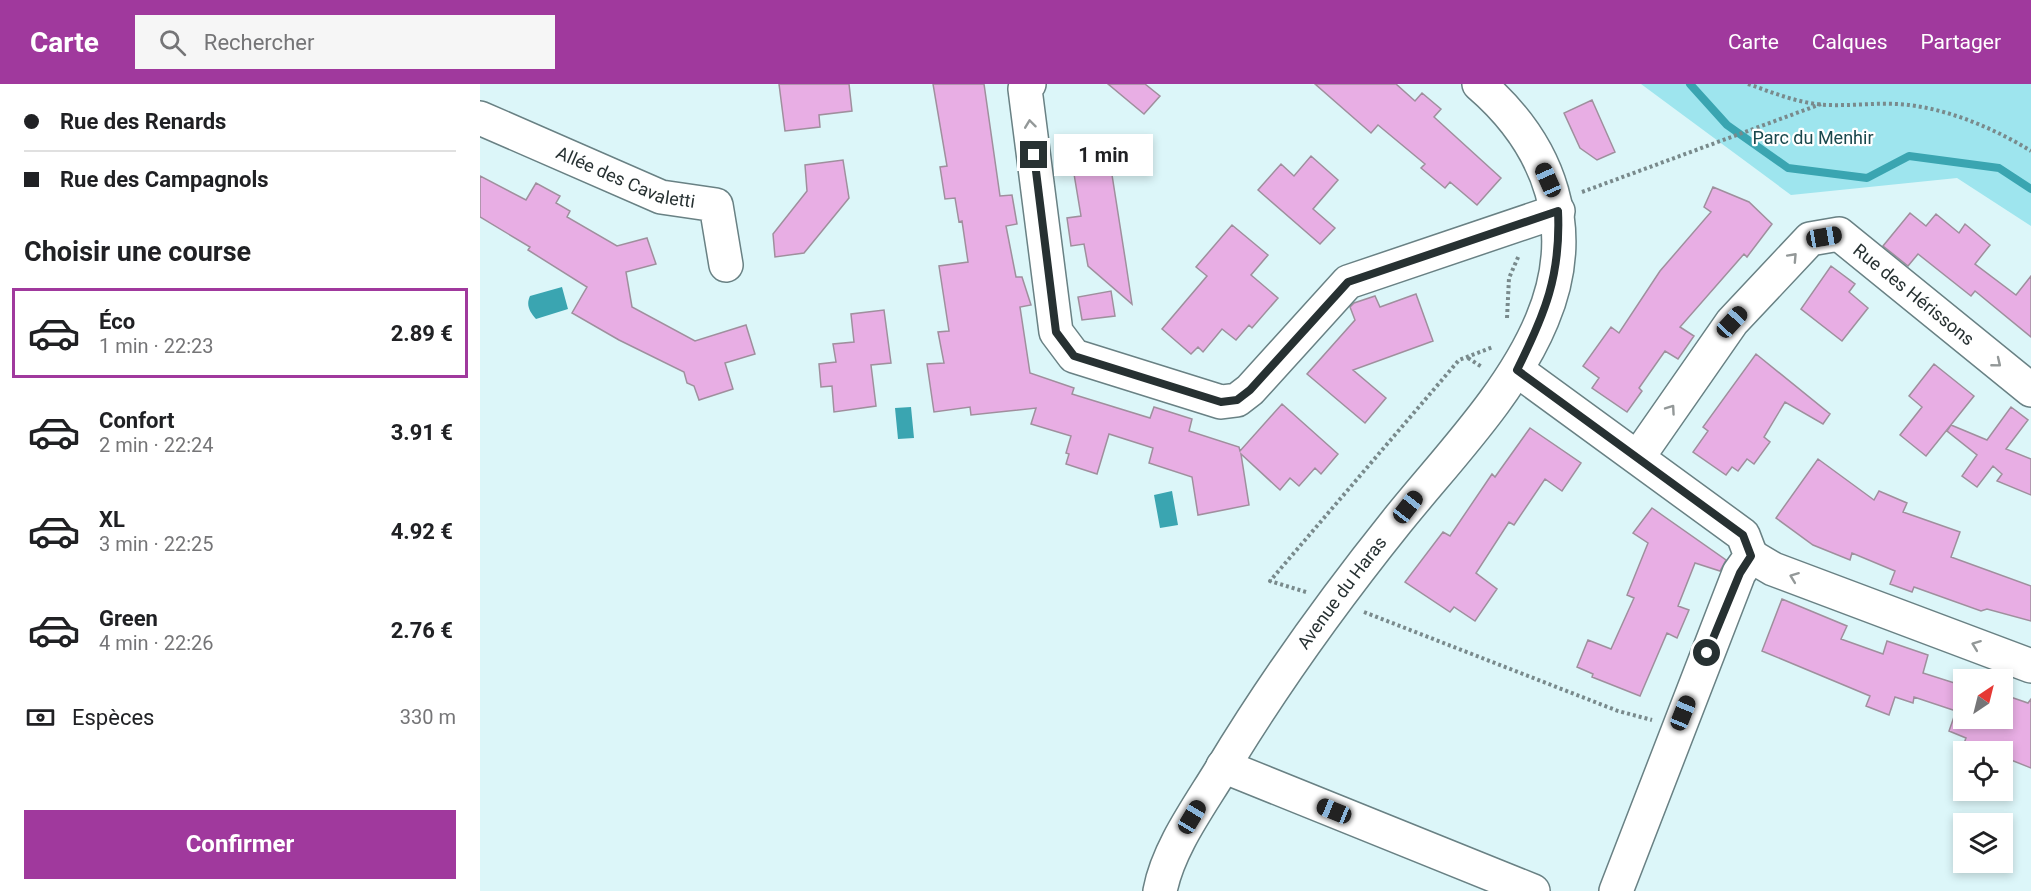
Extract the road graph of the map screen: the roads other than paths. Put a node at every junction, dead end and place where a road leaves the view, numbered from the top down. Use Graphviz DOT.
graph roads {
  1 [pos="1029,84"];
  2 [pos="1479,84"];
  3 [pos="480,118"];
  4 [pos="1556,203"];
  5 [pos="726,265"];
  6 [pos="1517,370"];
  7 [pos="2031,390"];
  8 [pos="1638,457"];
  9 [pos="1751,556"];
  10 [pos="2031,666"];
  11 [pos="1223,766"];
  12 [pos="1160,891"];
  13 [pos="1533,891"];
  14 [pos="1616,891"];
  4 -- 1 [label="street, one-way"];
  2 -- 4 [label="street, Avenue du Haras"];
  3 -- 5 [label="street, Allée des Cavaletti"];
  4 -- 6 [label="street, Avenue du Haras"];
  6 -- 8 [label="street"];
  6 -- 11 [label="street, Avenue du Haras"];
  8 -- 7 [label="street, Rue des Hérissons, one-way"];
  8 -- 9 [label="street"];
  10 -- 9 [label="street, one-way"];
  9 -- 14 [label="street"];
  11 -- 12 [label="street, Avenue du Haras"];
  11 -- 13 [label="street"];
}
